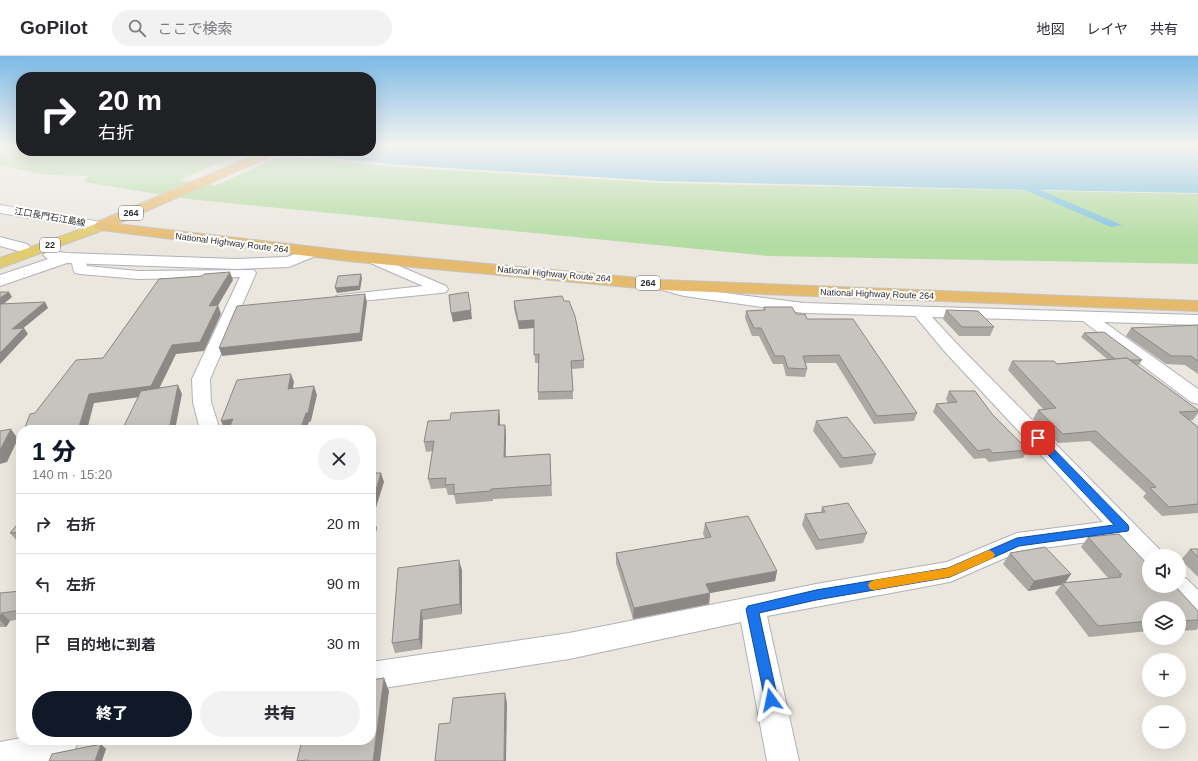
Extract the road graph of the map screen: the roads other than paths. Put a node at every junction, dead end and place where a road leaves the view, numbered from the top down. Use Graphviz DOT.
graph roads {
  1 [pos="212,179"];
  2 [pos="0,209"];
  3 [pos="101,226"];
  4 [pos="1,242"];
  5 [pos="22,247"];
  6 [pos="313,252"];
  7 [pos="65,257"];
  8 [pos="371,258"];
  9 [pos="0,263"];
  10 [pos="0,281"];
  11 [pos="660,285"];
  12 [pos="327,300"];
  13 [pos="1198,306"];
  14 [pos="918,311"];
  15 [pos="1086,316"];
  16 [pos="1198,320"];
  17 [pos="1198,398"];
  18 [pos="209,425"];
  19 [pos="1124,528"];
  20 [pos="1144,549"];
  21 [pos="1184,593"];
  22 [pos="1198,608"];
  23 [pos="752,609"];
  24 [pos="376,675"];
  25 [pos="50,745"];
  26 [pos="0,758"];
  27 [pos="783,761"];
  1 -- 3 [label="highway, 264"];
  2 -- 3 [label="street, 江口長門石江島線"];
  3 -- 6 [label="highway, National Highway Route 264 / 264"];
  3 -- 9 [label="main road, 22"];
  4 -- 5 [label="street"];
  6 -- 7 [label="street"];
  6 -- 8 [label="highway, National Highway Route 264 / 264"];
  7 -- 10 [label="street"];
  7 -- 18 [label="street"];
  8 -- 11 [label="highway, National Highway Route 264 / 264"];
  8 -- 12 [label="street"];
  11 -- 13 [label="highway, National Highway Route 264 / 264"];
  11 -- 14 [label="street"];
  14 -- 15 [label="street"];
  14 -- 19 [label="street"];
  15 -- 16 [label="street"];
  15 -- 17 [label="street"];
  19 -- 20 [label="street"];
  19 -- 23 [label="street"];
  21 -- 22 [label="street"];
  23 -- 24 [label="street"];
  23 -- 27 [label="street"];
  25 -- 26 [label="street"];
}
